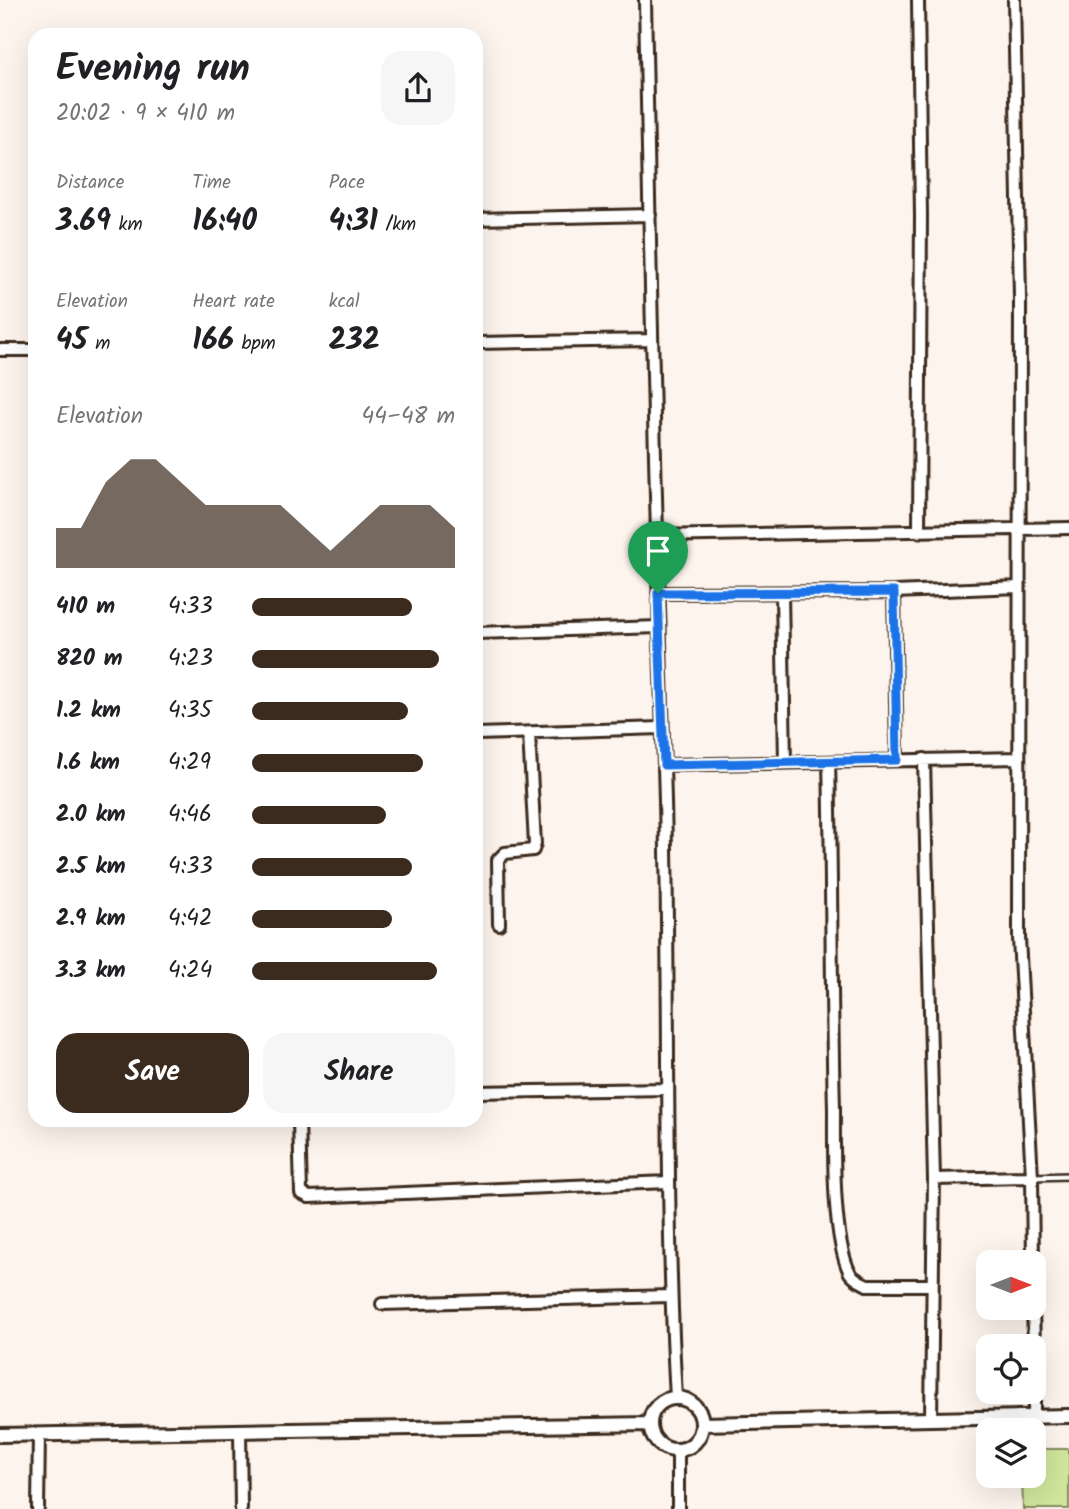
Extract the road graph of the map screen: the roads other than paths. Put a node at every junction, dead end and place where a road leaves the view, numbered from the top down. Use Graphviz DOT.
graph roads {
  1 [pos="645,0"];
  2 [pos="918,0"];
  3 [pos="1014,0"];
  4 [pos="650,215"];
  5 [pos="483,219"];
  6 [pos="652,340"];
  7 [pos="483,343"];
  8 [pos="0,350"];
  9 [pos="28,350"];
  10 [pos="1069,528"];
  11 [pos="1019,530"];
  12 [pos="919,532"];
  13 [pos="656,536"];
  14 [pos="1019,587"];
  15 [pos="894,592"];
  16 [pos="658,593"];
  17 [pos="782,593"];
  18 [pos="659,627"];
  19 [pos="483,633"];
  20 [pos="662,728"];
  21 [pos="483,734"];
  22 [pos="529,734"];
  23 [pos="1019,758"];
  24 [pos="924,759"];
  25 [pos="897,760"];
  26 [pos="785,762"];
  27 [pos="829,762"];
  28 [pos="664,765"];
  29 [pos="499,924"];
  30 [pos="668,1089"];
  31 [pos="483,1092"];
  32 [pos="299,1127"];
  33 [pos="1069,1175"];
  34 [pos="1032,1177"];
  35 [pos="934,1179"];
  36 [pos="668,1182"];
  37 [pos="1033,1250"];
  38 [pos="930,1285"];
  39 [pos="670,1296"];
  40 [pos="382,1304"];
  41 [pos="676,1398"];
  42 [pos="1034,1404"];
  43 [pos="1069,1416"];
  44 [pos="1034,1417"];
  45 [pos="931,1419"];
  46 [pos="702,1423"];
  47 [pos="650,1424"];
  48 [pos="240,1431"];
  49 [pos="39,1434"];
  50 [pos="0,1435"];
  51 [pos="678,1450"];
  52 [pos="38,1509"];
  53 [pos="241,1509"];
  54 [pos="678,1509"];
  1 -- 4 [label="street"];
  2 -- 12 [label="street"];
  3 -- 11 [label="street"];
  4 -- 5 [label="street"];
  4 -- 6 [label="street"];
  6 -- 7 [label="street"];
  6 -- 13 [label="street"];
  8 -- 9 [label="street"];
  10 -- 11 [label="street"];
  11 -- 12 [label="street"];
  11 -- 14 [label="street"];
  12 -- 13 [label="street"];
  13 -- 16 [label="street"];
  14 -- 15 [label="street"];
  14 -- 23 [label="street"];
  15 -- 17 [label="street"];
  15 -- 25 [label="street"];
  16 -- 17 [label="street"];
  16 -- 18 [label="street"];
  17 -- 26 [label="street"];
  18 -- 19 [label="street"];
  18 -- 20 [label="street"];
  20 -- 22 [label="street"];
  20 -- 28 [label="street"];
  21 -- 22 [label="street"];
  22 -- 29 [label="street"];
  23 -- 24 [label="street"];
  23 -- 34 [label="street"];
  24 -- 25 [label="street"];
  24 -- 35 [label="street"];
  25 -- 27 [label="street"];
  26 -- 27 [label="street"];
  26 -- 28 [label="street"];
  27 -- 38 [label="street"];
  28 -- 30 [label="street"];
  30 -- 31 [label="street"];
  30 -- 36 [label="street"];
  32 -- 36 [label="street"];
  33 -- 34 [label="lane"];
  34 -- 35 [label="street"];
  34 -- 37 [label="street"];
  35 -- 38 [label="street"];
  36 -- 39 [label="street"];
  38 -- 45 [label="street"];
  39 -- 40 [label="street"];
  39 -- 41 [label="street"];
  41 -- 46 [label="street"];
  41 -- 47 [label="street"];
  42 -- 44 [label="street"];
  43 -- 44 [label="street"];
  44 -- 45 [label="street"];
  45 -- 46 [label="street"];
  46 -- 51 [label="street"];
  47 -- 48 [label="street"];
  47 -- 51 [label="street"];
  48 -- 49 [label="street"];
  48 -- 53 [label="street"];
  49 -- 50 [label="street"];
  49 -- 52 [label="street"];
  51 -- 54 [label="street"];
}
